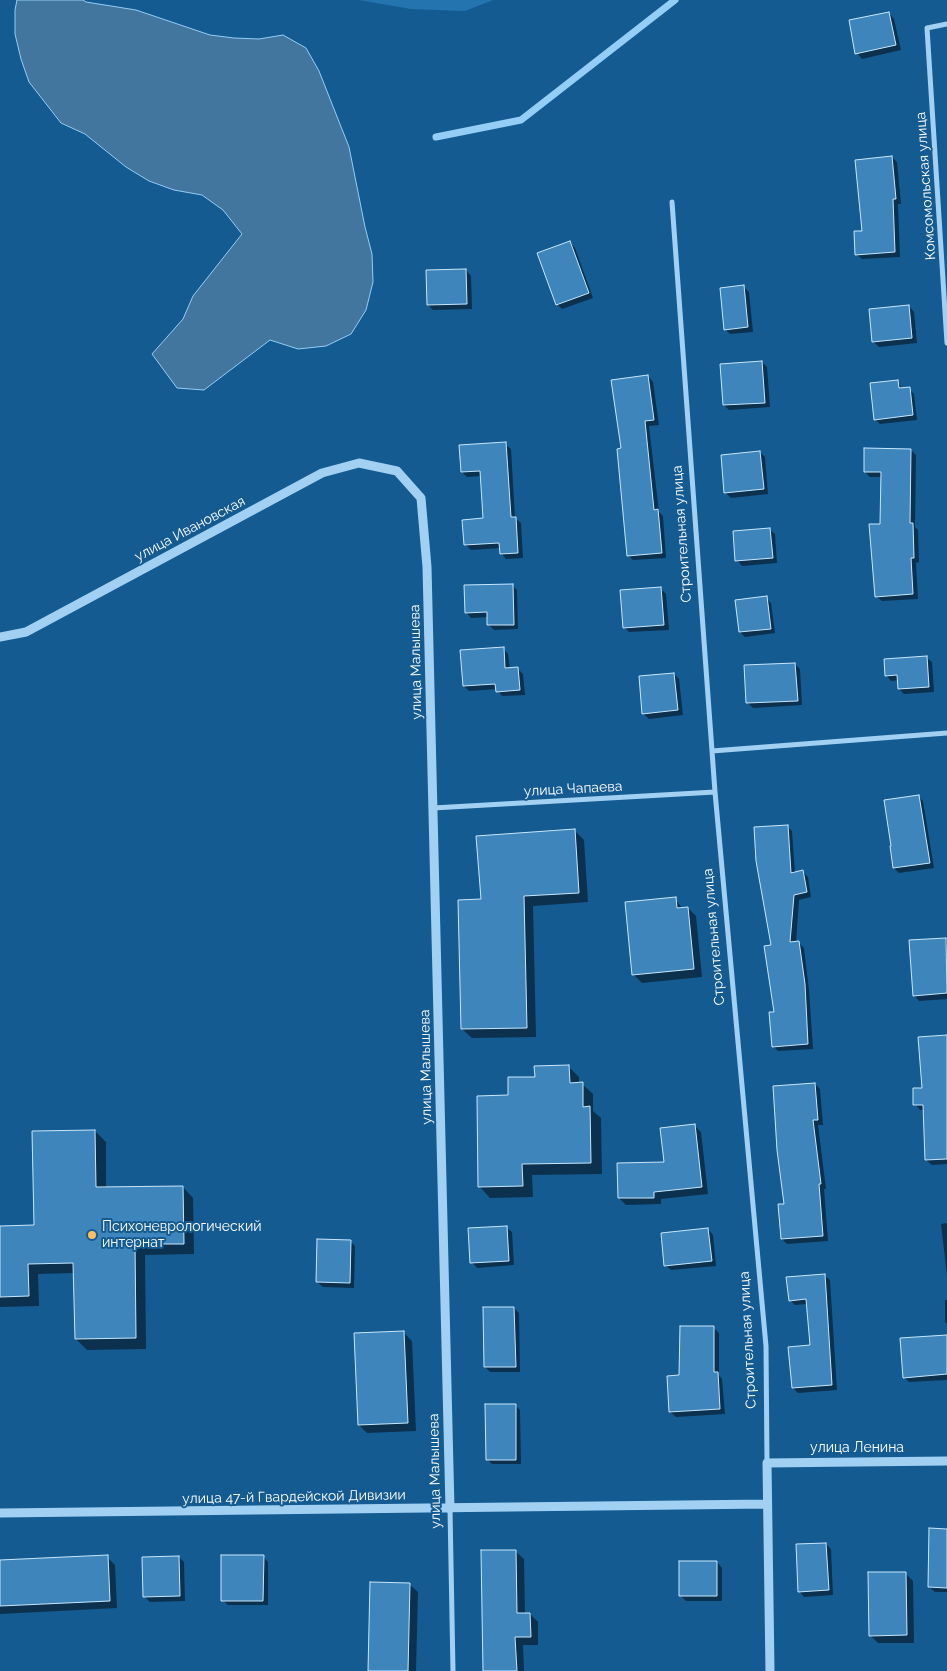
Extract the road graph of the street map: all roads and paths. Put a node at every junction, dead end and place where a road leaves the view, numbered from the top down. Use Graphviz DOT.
graph roads {
  1 [pos="947,24"];
  2 [pos="672,202"];
  3 [pos="946,324"];
  4 [pos="947,343"];
  5 [pos="397,471"];
  6 [pos="0,637"];
  7 [pos="947,734"];
  8 [pos="712,750"];
  9 [pos="715,792"];
  10 [pos="433,808"];
  11 [pos="947,1461"];
  12 [pos="767,1463"];
  13 [pos="767,1504"];
  14 [pos="450,1509"];
  15 [pos="0,1513"];
  16 [pos="452,1671"];
  17 [pos="770,1671"];
  1 -- 3 [label="street, Комсомольская улица"];
  2 -- 8 [label="street, Строительная улица"];
  3 -- 4 [label="street, Комсомольская улица"];
  5 -- 6 [label="street, улица Ивановская"];
  5 -- 10 [label="street, улица Малышева"];
  7 -- 8 [label="street"];
  8 -- 9 [label="street, Строительная улица"];
  9 -- 10 [label="street, улица Чапаева"];
  9 -- 12 [label="street, Строительная улица"];
  10 -- 14 [label="street, улица Малышева"];
  11 -- 12 [label="street, улица Ленина"];
  12 -- 13 [label="street, Строительная улица"];
  13 -- 14 [label="street, улица 47-й Гвардейской Дивизии"];
  13 -- 17 [label="street, Строительная улица"];
  14 -- 15 [label="street, улица 47-й Гвардейской Дивизии"];
  14 -- 16 [label="street, улица Малышева"];
}
